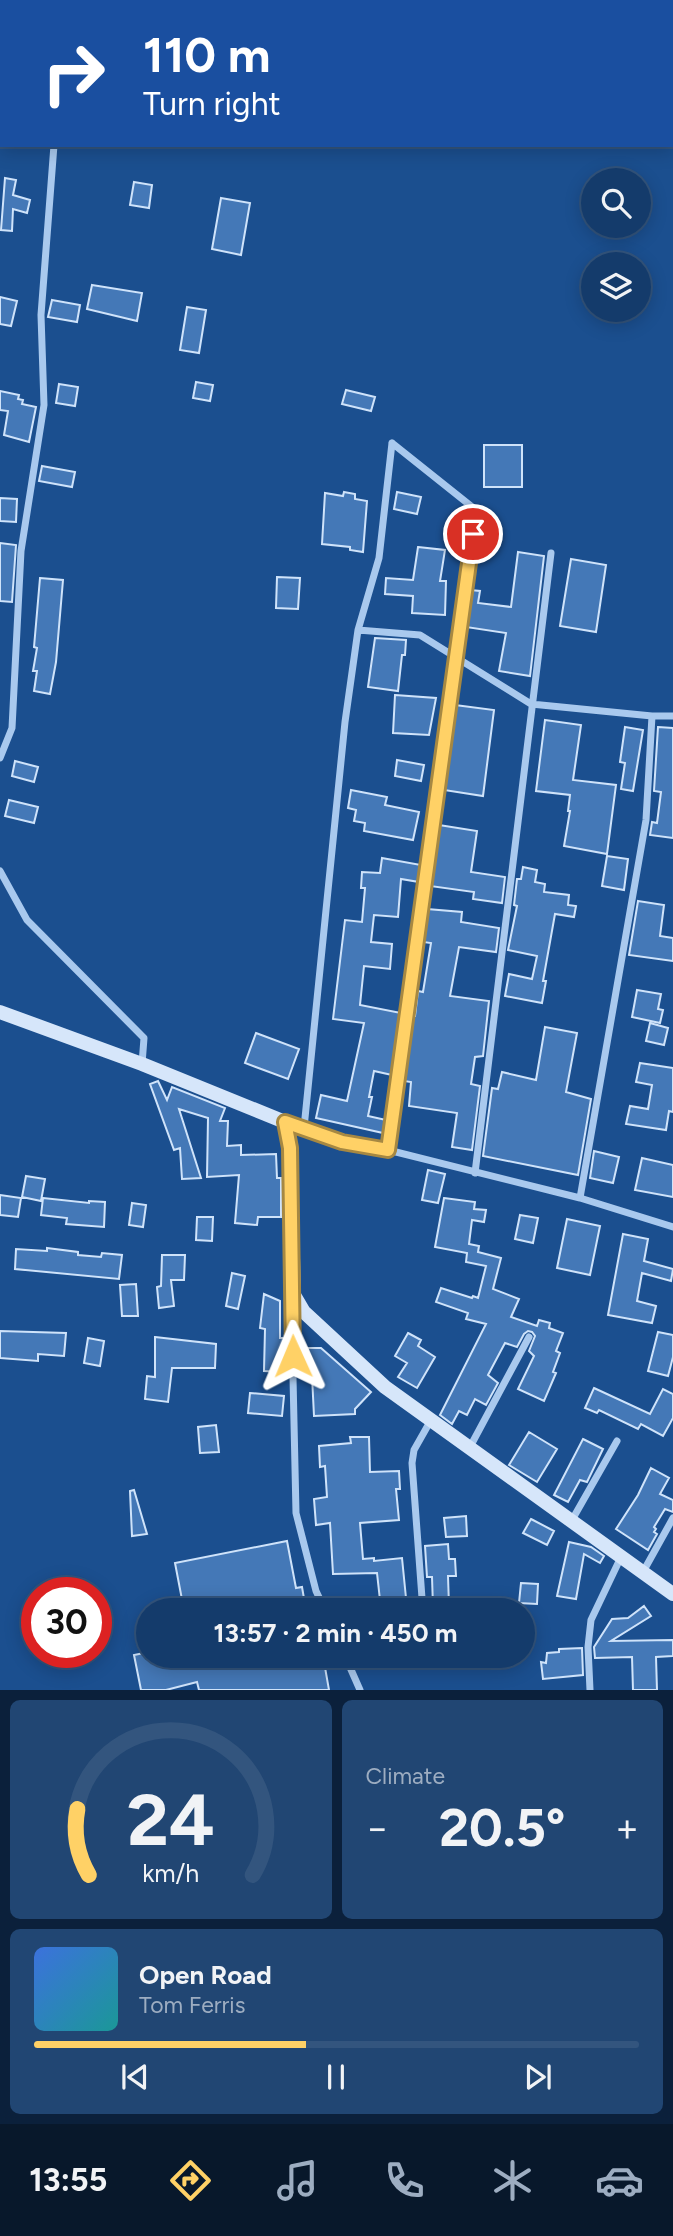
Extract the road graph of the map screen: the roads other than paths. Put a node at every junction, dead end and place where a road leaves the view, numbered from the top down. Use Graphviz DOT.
graph roads {
  1 [pos="54,147"];
  2 [pos="551,553"];
  3 [pos="358,630"];
  4 [pos="456,657"];
  5 [pos="531,704"];
  6 [pos="652,716"];
  7 [pos="673,716"];
  8 [pos="0,758"];
  9 [pos="0,871"];
  10 [pos="0,1012"];
  11 [pos="142,1065"];
  12 [pos="285,1122"];
  13 [pos="304,1128"];
  14 [pos="388,1150"];
  15 [pos="475,1172"];
  16 [pos="580,1198"];
  17 [pos="673,1227"];
  18 [pos="293,1295"];
  19 [pos="529,1337"];
  20 [pos="431,1420"];
  21 [pos="617,1441"];
  22 [pos="470,1448"];
  23 [pos="673,1518"];
  24 [pos="571,1521"];
  25 [pos="621,1557"];
  26 [pos="642,1572"];
  27 [pos="673,1594"];
  28 [pos="319,1598"];
  29 [pos="422,1598"];
  30 [pos="350,1668"];
  31 [pos="360,1690"];
  32 [pos="590,1690"];
  1 -- 8 [label="street"];
  2 -- 5 [label="street"];
  3 -- 4 [label="street"];
  3 -- 4 [label="street"];
  3 -- 13 [label="street"];
  4 -- 5 [label="street"];
  4 -- 14 [label="street"];
  5 -- 6 [label="street"];
  5 -- 15 [label="street"];
  6 -- 7 [label="street"];
  6 -- 16 [label="street"];
  9 -- 11 [label="street"];
  10 -- 11 [label="street"];
  11 -- 12 [label="street"];
  12 -- 13 [label="street"];
  12 -- 18 [label="street"];
  13 -- 14 [label="street"];
  14 -- 15 [label="street"];
  15 -- 16 [label="street"];
  16 -- 17 [label="street"];
  18 -- 20 [label="street"];
  18 -- 28 [label="street"];
  19 -- 22 [label="street"];
  20 -- 22 [label="street"];
  20 -- 29 [label="street"];
  21 -- 24 [label="street"];
  22 -- 24 [label="street"];
  23 -- 26 [label="street"];
  24 -- 25 [label="street"];
  25 -- 26 [label="street"];
  25 -- 32 [label="street"];
  26 -- 27 [label="street"];
  30 -- 31 [label="street"];
}
